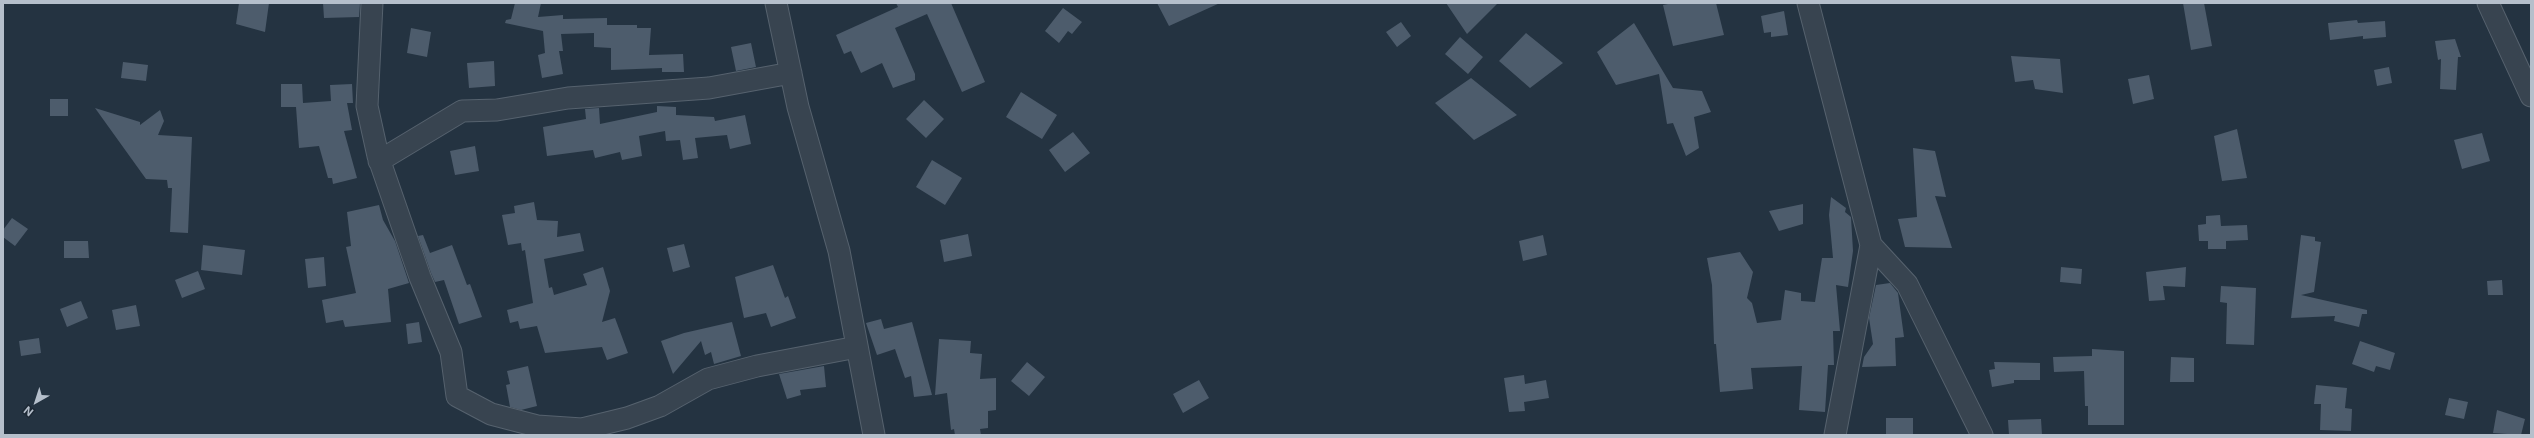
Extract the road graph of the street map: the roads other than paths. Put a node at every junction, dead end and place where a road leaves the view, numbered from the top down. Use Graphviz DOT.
graph roads {
  1 [pos="372,3"];
  2 [pos="776,3"];
  3 [pos="1808,3"];
  4 [pos="2488,3"];
  5 [pos="791,73"];
  6 [pos="2531,96"];
  7 [pos="379,161"];
  8 [pos="1871,245"];
  9 [pos="857,347"];
  10 [pos="874,435"];
  11 [pos="1834,435"];
  12 [pos="1982,435"];
  1 -- 7 [label="street"];
  2 -- 5 [label="street"];
  3 -- 8 [label="street"];
  4 -- 6 [label="street"];
  5 -- 7 [label="street"];
  5 -- 9 [label="street"];
  7 -- 9 [label="street"];
  8 -- 11 [label="street"];
  8 -- 12 [label="street"];
  9 -- 10 [label="street"];
}
